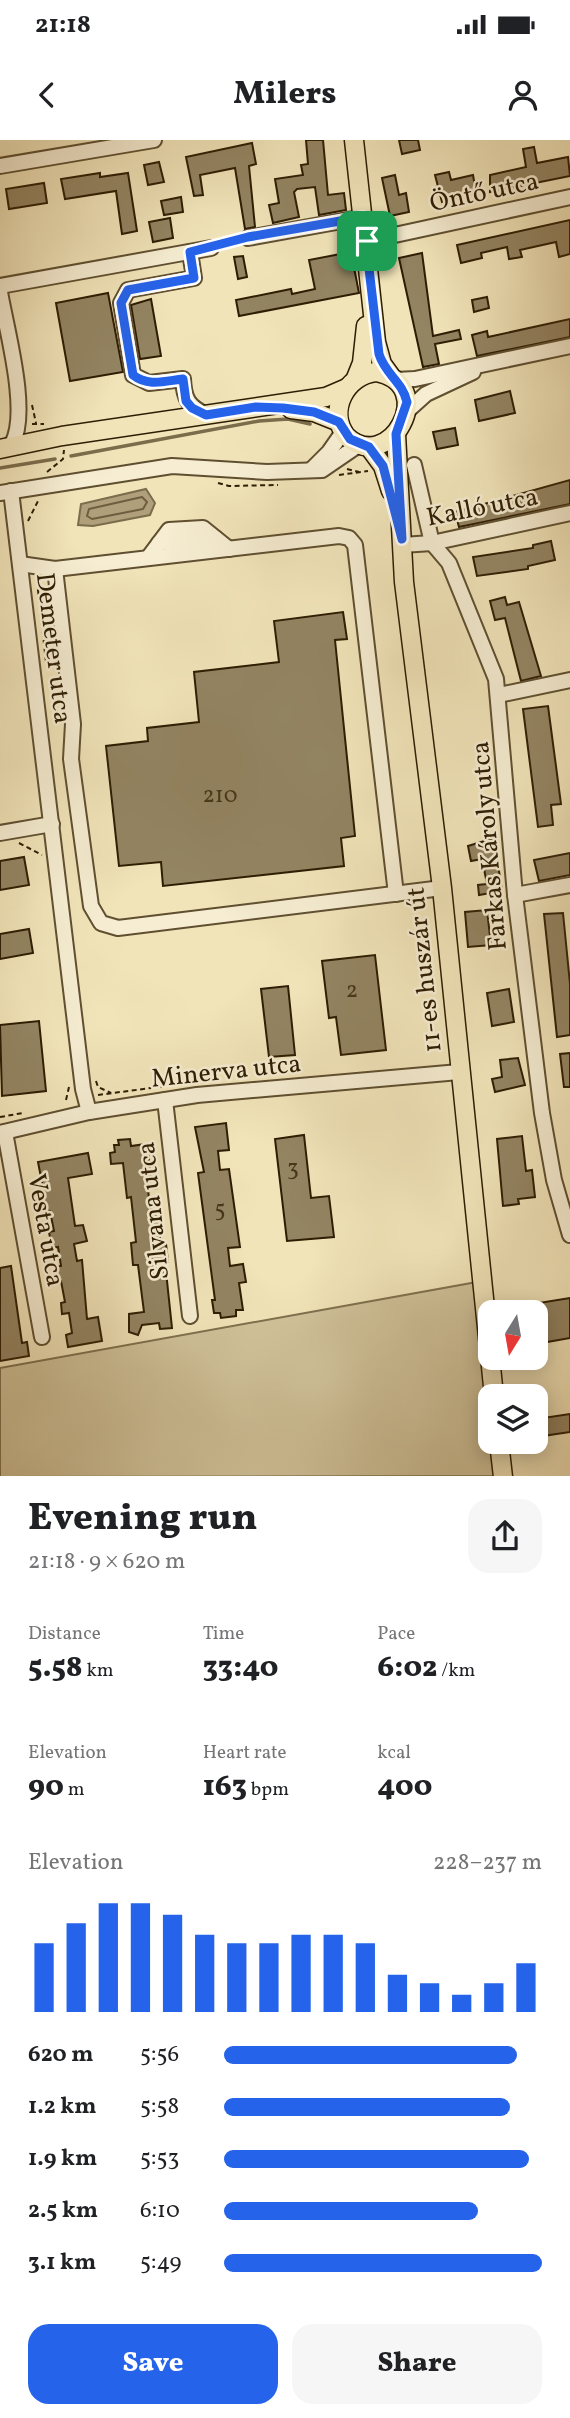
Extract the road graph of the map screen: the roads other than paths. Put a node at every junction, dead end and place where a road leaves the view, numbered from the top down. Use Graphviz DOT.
graph roads {
  1 [pos="154,140"];
  2 [pos="354,140"];
  3 [pos="0,166"];
  4 [pos="570,197"];
  5 [pos="363,217"];
  6 [pos="248,237"];
  7 [pos="367,247"];
  8 [pos="211,248"];
  9 [pos="190,252"];
  10 [pos="0,286"];
  11 [pos="0,292"];
  12 [pos="570,346"];
  13 [pos="504,360"];
  14 [pos="393,378"];
  15 [pos="352,383"];
  16 [pos="18,396"];
  17 [pos="256,407"];
  18 [pos="406,412"];
  19 [pos="206,415"];
  20 [pos="341,427"];
  21 [pos="396,434"];
  22 [pos="57,443"];
  23 [pos="364,446"];
  24 [pos="1,452"];
  25 [pos="414,465"];
  26 [pos="311,470"];
  27 [pos="8,495"];
  28 [pos="570,513"];
  29 [pos="402,542"];
  30 [pos="432,543"];
  31 [pos="229,549"];
  32 [pos="148,558"];
  33 [pos="20,564"];
  34 [pos="55,569"];
  35 [pos="570,680"];
  36 [pos="499,695"];
  37 [pos="52,824"];
  38 [pos="5,839"];
  39 [pos="570,885"];
  40 [pos="442,888"];
  41 [pos="396,894"];
  42 [pos="515,895"];
  43 [pos="459,1072"];
  44 [pos="164,1100"];
  45 [pos="89,1112"];
  46 [pos="2,1132"];
  47 [pos="570,1235"];
  48 [pos="190,1316"];
  49 [pos="42,1337"];
  50 [pos="493,1384"];
  51 [pos="500,1454"];
  52 [pos="503,1476"];
  1 -- 3 [label="street"];
  2 -- 5 [label="main road"];
  4 -- 7 [label="street, Öntő utca"];
  5 -- 6 [label="street"];
  5 -- 7 [label="main road"];
  7 -- 14 [label="main road"];
  7 -- 15 [label="main road"];
  8 -- 9 [label="street"];
  9 -- 10 [label="street"];
  9 -- 19 [label="street"];
  11 -- 16 [label="street"];
  12 -- 13 [label="street"];
  13 -- 14 [label="street"];
  13 -- 18 [label="street"];
  14 -- 15 [label="main road"];
  14 -- 18 [label="main road"];
  15 -- 17 [label="main road"];
  15 -- 20 [label="main road"];
  16 -- 22 [label="street"];
  16 -- 24 [label="street"];
  17 -- 19 [label="main road"];
  17 -- 20 [label="main road"];
  18 -- 21 [label="main road"];
  19 -- 22 [label="main road"];
  20 -- 23 [label="main road"];
  20 -- 26 [label="street"];
  21 -- 23 [label="main road"];
  21 -- 29 [label="main road"];
  22 -- 24 [label="main road"];
  23 -- 26 [label="street"];
  23 -- 29 [label="main road"];
  25 -- 30 [label="street, Farkas Károly utca"];
  26 -- 27 [label="street"];
  27 -- 33 [label="street, Demeter utca"];
  28 -- 30 [label="street, Kalló utca"];
  29 -- 30 [label="street, Kalló utca"];
  29 -- 40 [label="main road, 11-es huszár út"];
  30 -- 36 [label="street, Farkas Károly utca"];
  31 -- 32 [label="street"];
  31 -- 32 [label="street"];
  31 -- 41 [label="street"];
  32 -- 34 [label="street"];
  33 -- 34 [label="street"];
  33 -- 37 [label="street, Demeter utca"];
  34 -- 41 [label="street"];
  35 -- 36 [label="street"];
  36 -- 42 [label="street, Farkas Károly utca"];
  37 -- 38 [label="street"];
  37 -- 45 [label="street, Demeter utca"];
  39 -- 42 [label="street"];
  40 -- 41 [label="street"];
  40 -- 43 [label="main road, 11-es huszár út"];
  42 -- 47 [label="street, Farkas Károly utca"];
  43 -- 44 [label="street, Minerva utca"];
  43 -- 50 [label="main road, 11-es huszár út"];
  44 -- 45 [label="street, Minerva utca"];
  44 -- 48 [label="street, Silvana utca"];
  45 -- 46 [label="street, Minerva utca"];
  46 -- 49 [label="street, Vesta utca"];
  51 -- 52 [label="main road"];
}
